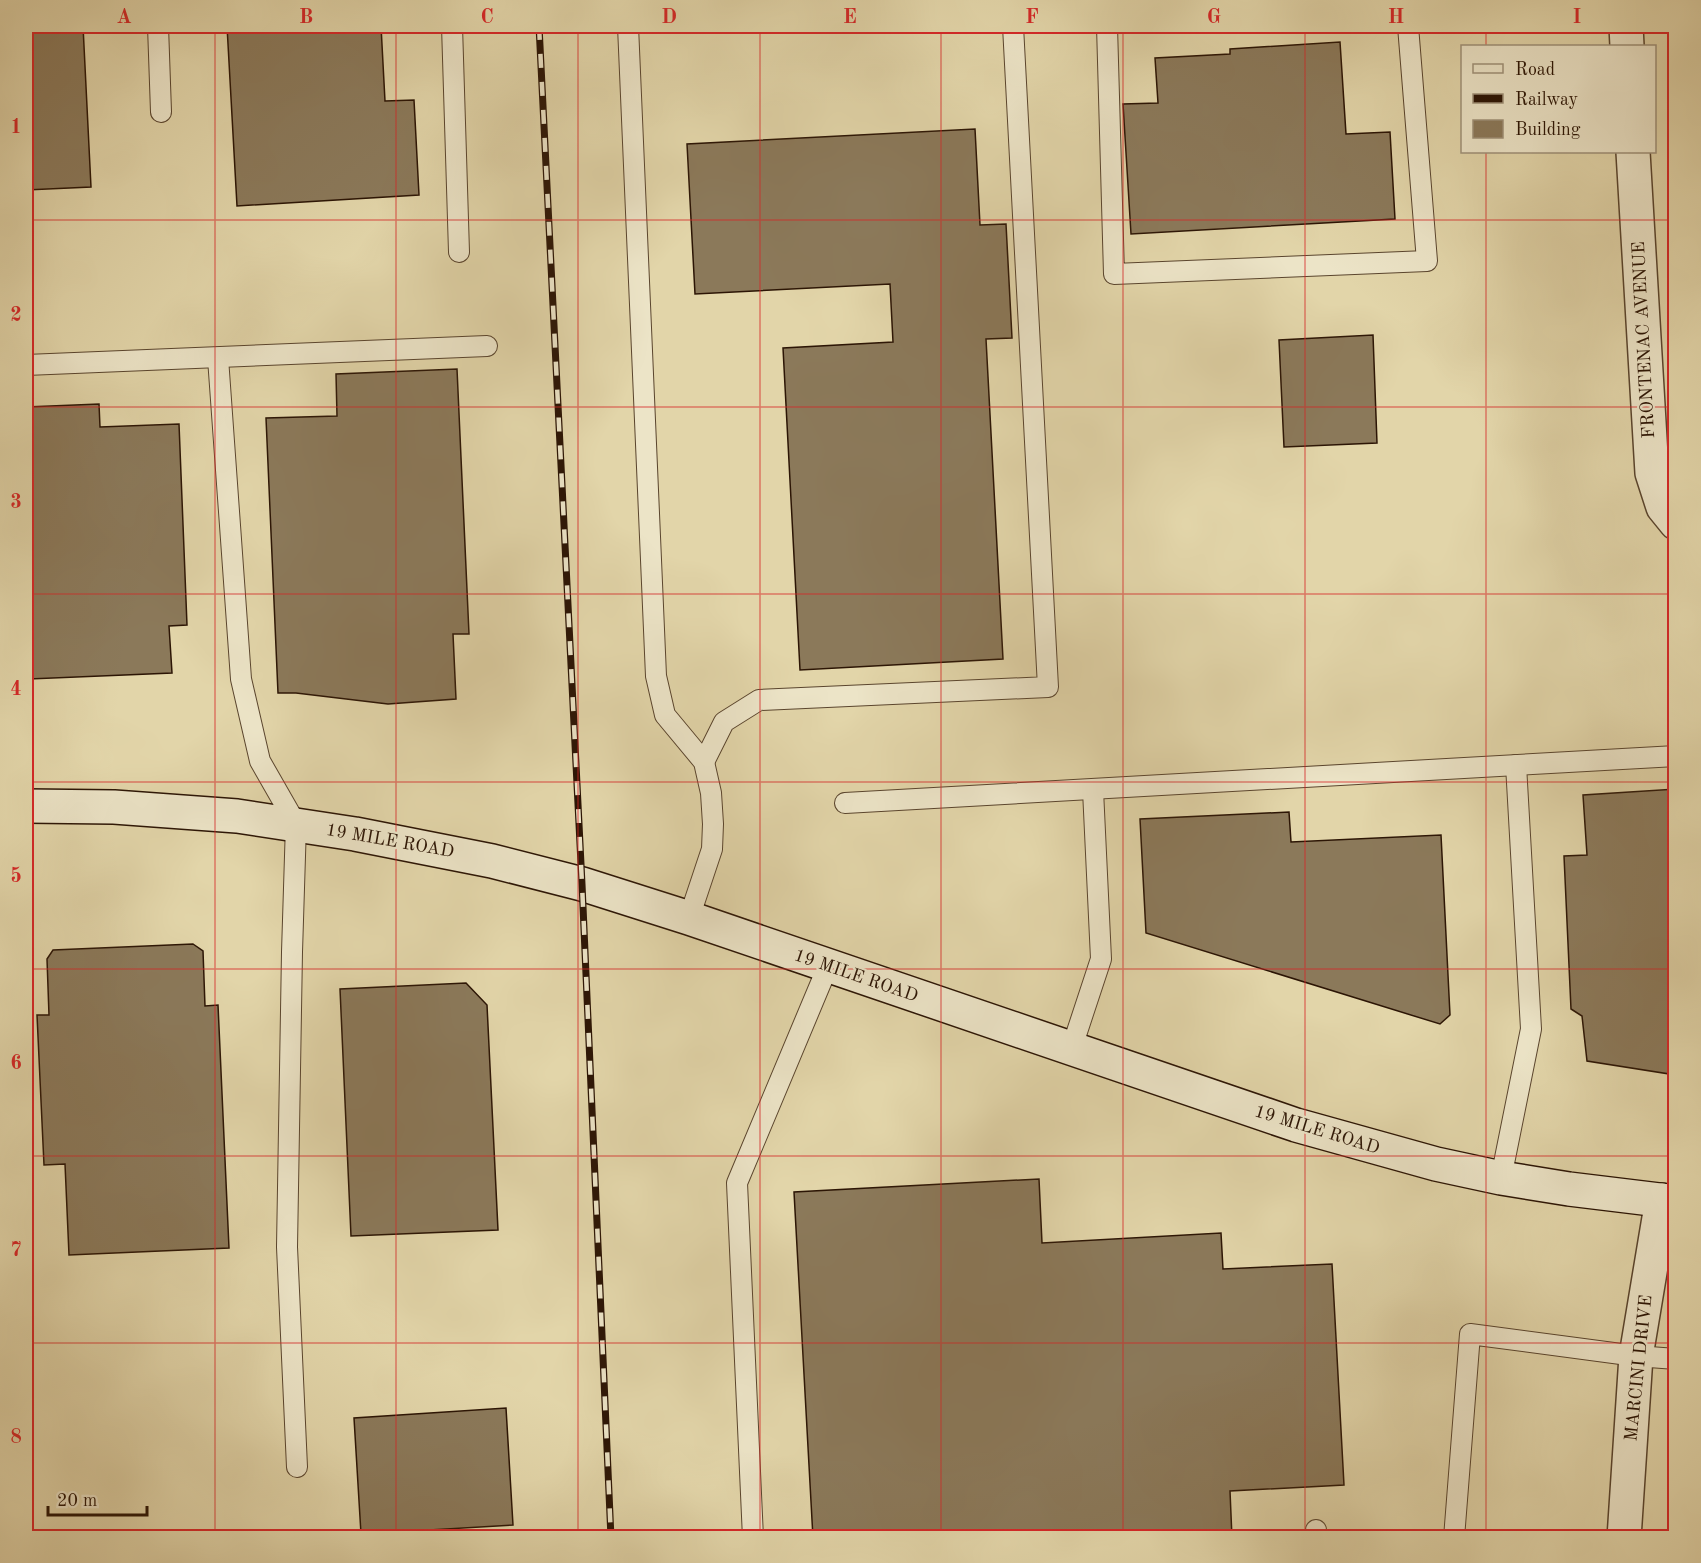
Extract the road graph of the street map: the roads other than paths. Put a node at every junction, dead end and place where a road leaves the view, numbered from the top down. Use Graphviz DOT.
graph roads {
  1 [pos="158,26"];
  2 [pos="452,26"];
  3 [pos="628,26"];
  4 [pos="1013,26"];
  5 [pos="1107,26"];
  6 [pos="1408,26"];
  7 [pos="1626,26"];
  8 [pos="1627,45"];
  9 [pos="160,112"];
  10 [pos="1633,153"];
  11 [pos="459,252"];
  12 [pos="487,346"];
  13 [pos="218,358"];
  14 [pos="26,365"];
  15 [pos="1675,523"];
  16 [pos="1676,756"];
  17 [pos="704,762"];
  18 [pos="1516,765"];
  19 [pos="1093,790"];
  20 [pos="845,803"];
  21 [pos="26,806"];
  22 [pos="296,825"];
  23 [pos="689,918"];
  24 [pos="828,966"];
  25 [pos="1071,1050"];
  26 [pos="1502,1178"];
  27 [pos="1669,1201"];
  28 [pos="1636,1356"];
  29 [pos="1676,1359"];
  30 [pos="297,1467"];
  31 [pos="753,1538"];
  32 [pos="1454,1538"];
  33 [pos="1624,1538"];
  1 -- 9 [label="lane"];
  2 -- 11 [label="lane"];
  3 -- 17 [label="lane"];
  4 -- 17 [label="lane"];
  5 -- 6 [label="lane"];
  7 -- 8 [label="street"];
  10 -- 15 [label="street, FRONTENAC AVENUE"];
  12 -- 13 [label="lane"];
  13 -- 14 [label="lane"];
  13 -- 22 [label="lane"];
  16 -- 18 [label="lane"];
  17 -- 23 [label="lane"];
  18 -- 19 [label="lane"];
  18 -- 26 [label="lane"];
  19 -- 20 [label="lane"];
  19 -- 25 [label="lane"];
  21 -- 22 [label="street, 19 MILE ROAD"];
  22 -- 23 [label="street, 19 MILE ROAD"];
  22 -- 30 [label="lane"];
  23 -- 24 [label="street, 19 MILE ROAD"];
  24 -- 25 [label="street, 19 MILE ROAD"];
  24 -- 31 [label="lane"];
  25 -- 26 [label="street, 19 MILE ROAD"];
  26 -- 27 [label="street, 19 MILE ROAD"];
  27 -- 28 [label="street, MARCINI DRIVE"];
  28 -- 29 [label="lane"];
  28 -- 32 [label="lane"];
  28 -- 33 [label="street, MARCINI DRIVE"];
}
